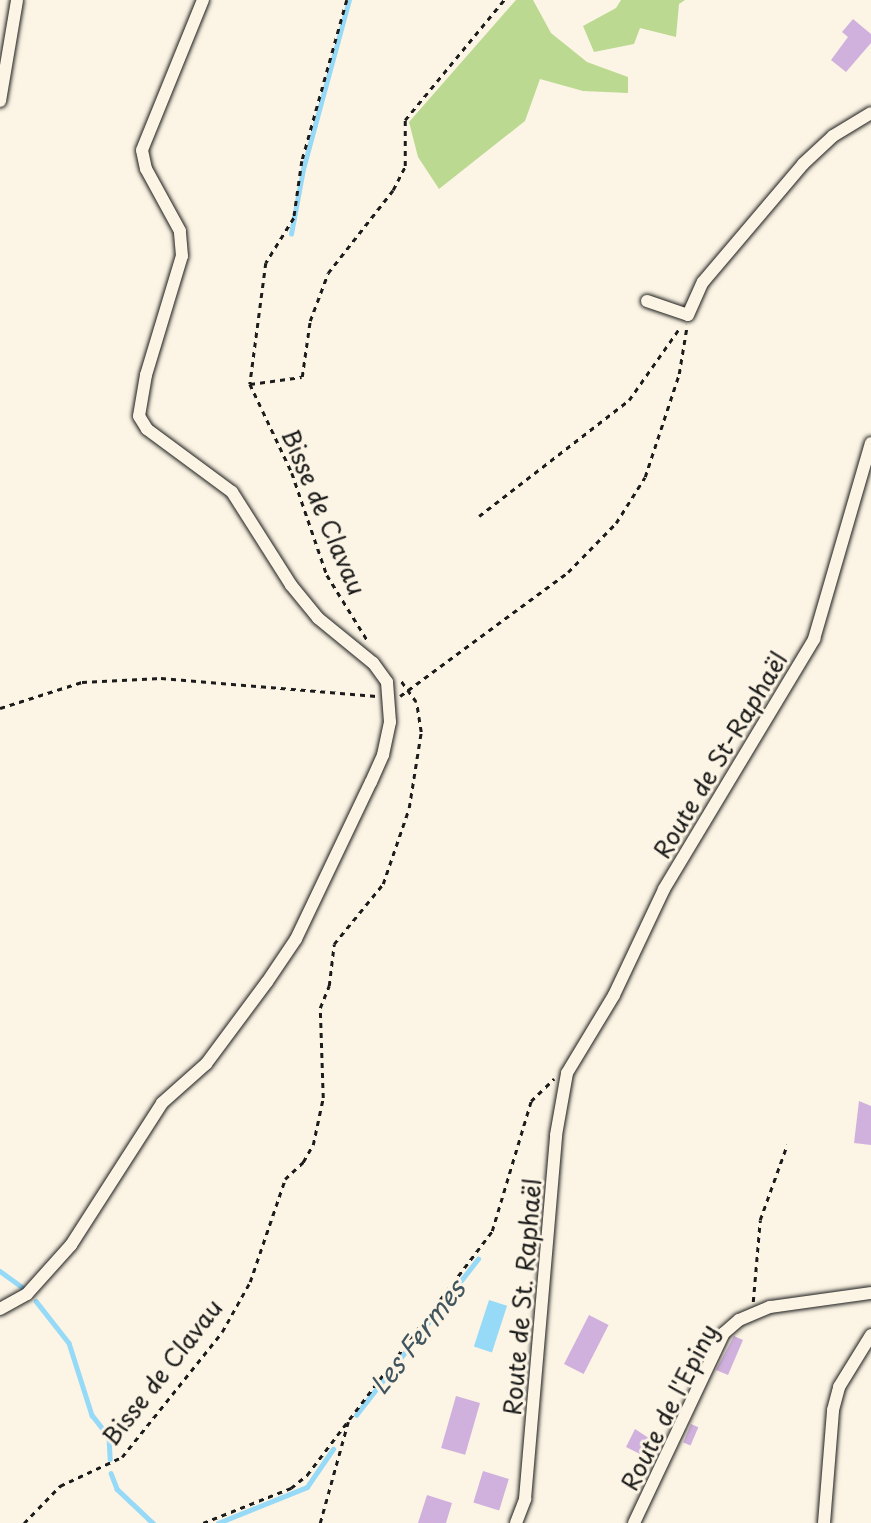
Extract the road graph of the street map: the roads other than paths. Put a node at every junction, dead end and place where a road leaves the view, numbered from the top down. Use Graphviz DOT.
graph roads {
  1 [pos="18,0"];
  2 [pos="204,0"];
  3 [pos="0,101"];
  4 [pos="871,113"];
  5 [pos="647,301"];
  6 [pos="871,443"];
  7 [pos="566,1073"];
  8 [pos="871,1293"];
  9 [pos="0,1309"];
  10 [pos="871,1335"];
  11 [pos="516,1523"];
  12 [pos="634,1523"];
  13 [pos="824,1523"];
  1 -- 3 [label="street"];
  2 -- 9 [label="street"];
  4 -- 5 [label="street"];
  6 -- 7 [label="street, Route de St-Raphaël"];
  7 -- 11 [label="street, Route de St. Raphaël"];
  8 -- 12 [label="street, Route de l'Epiny"];
  10 -- 13 [label="street"];
}
